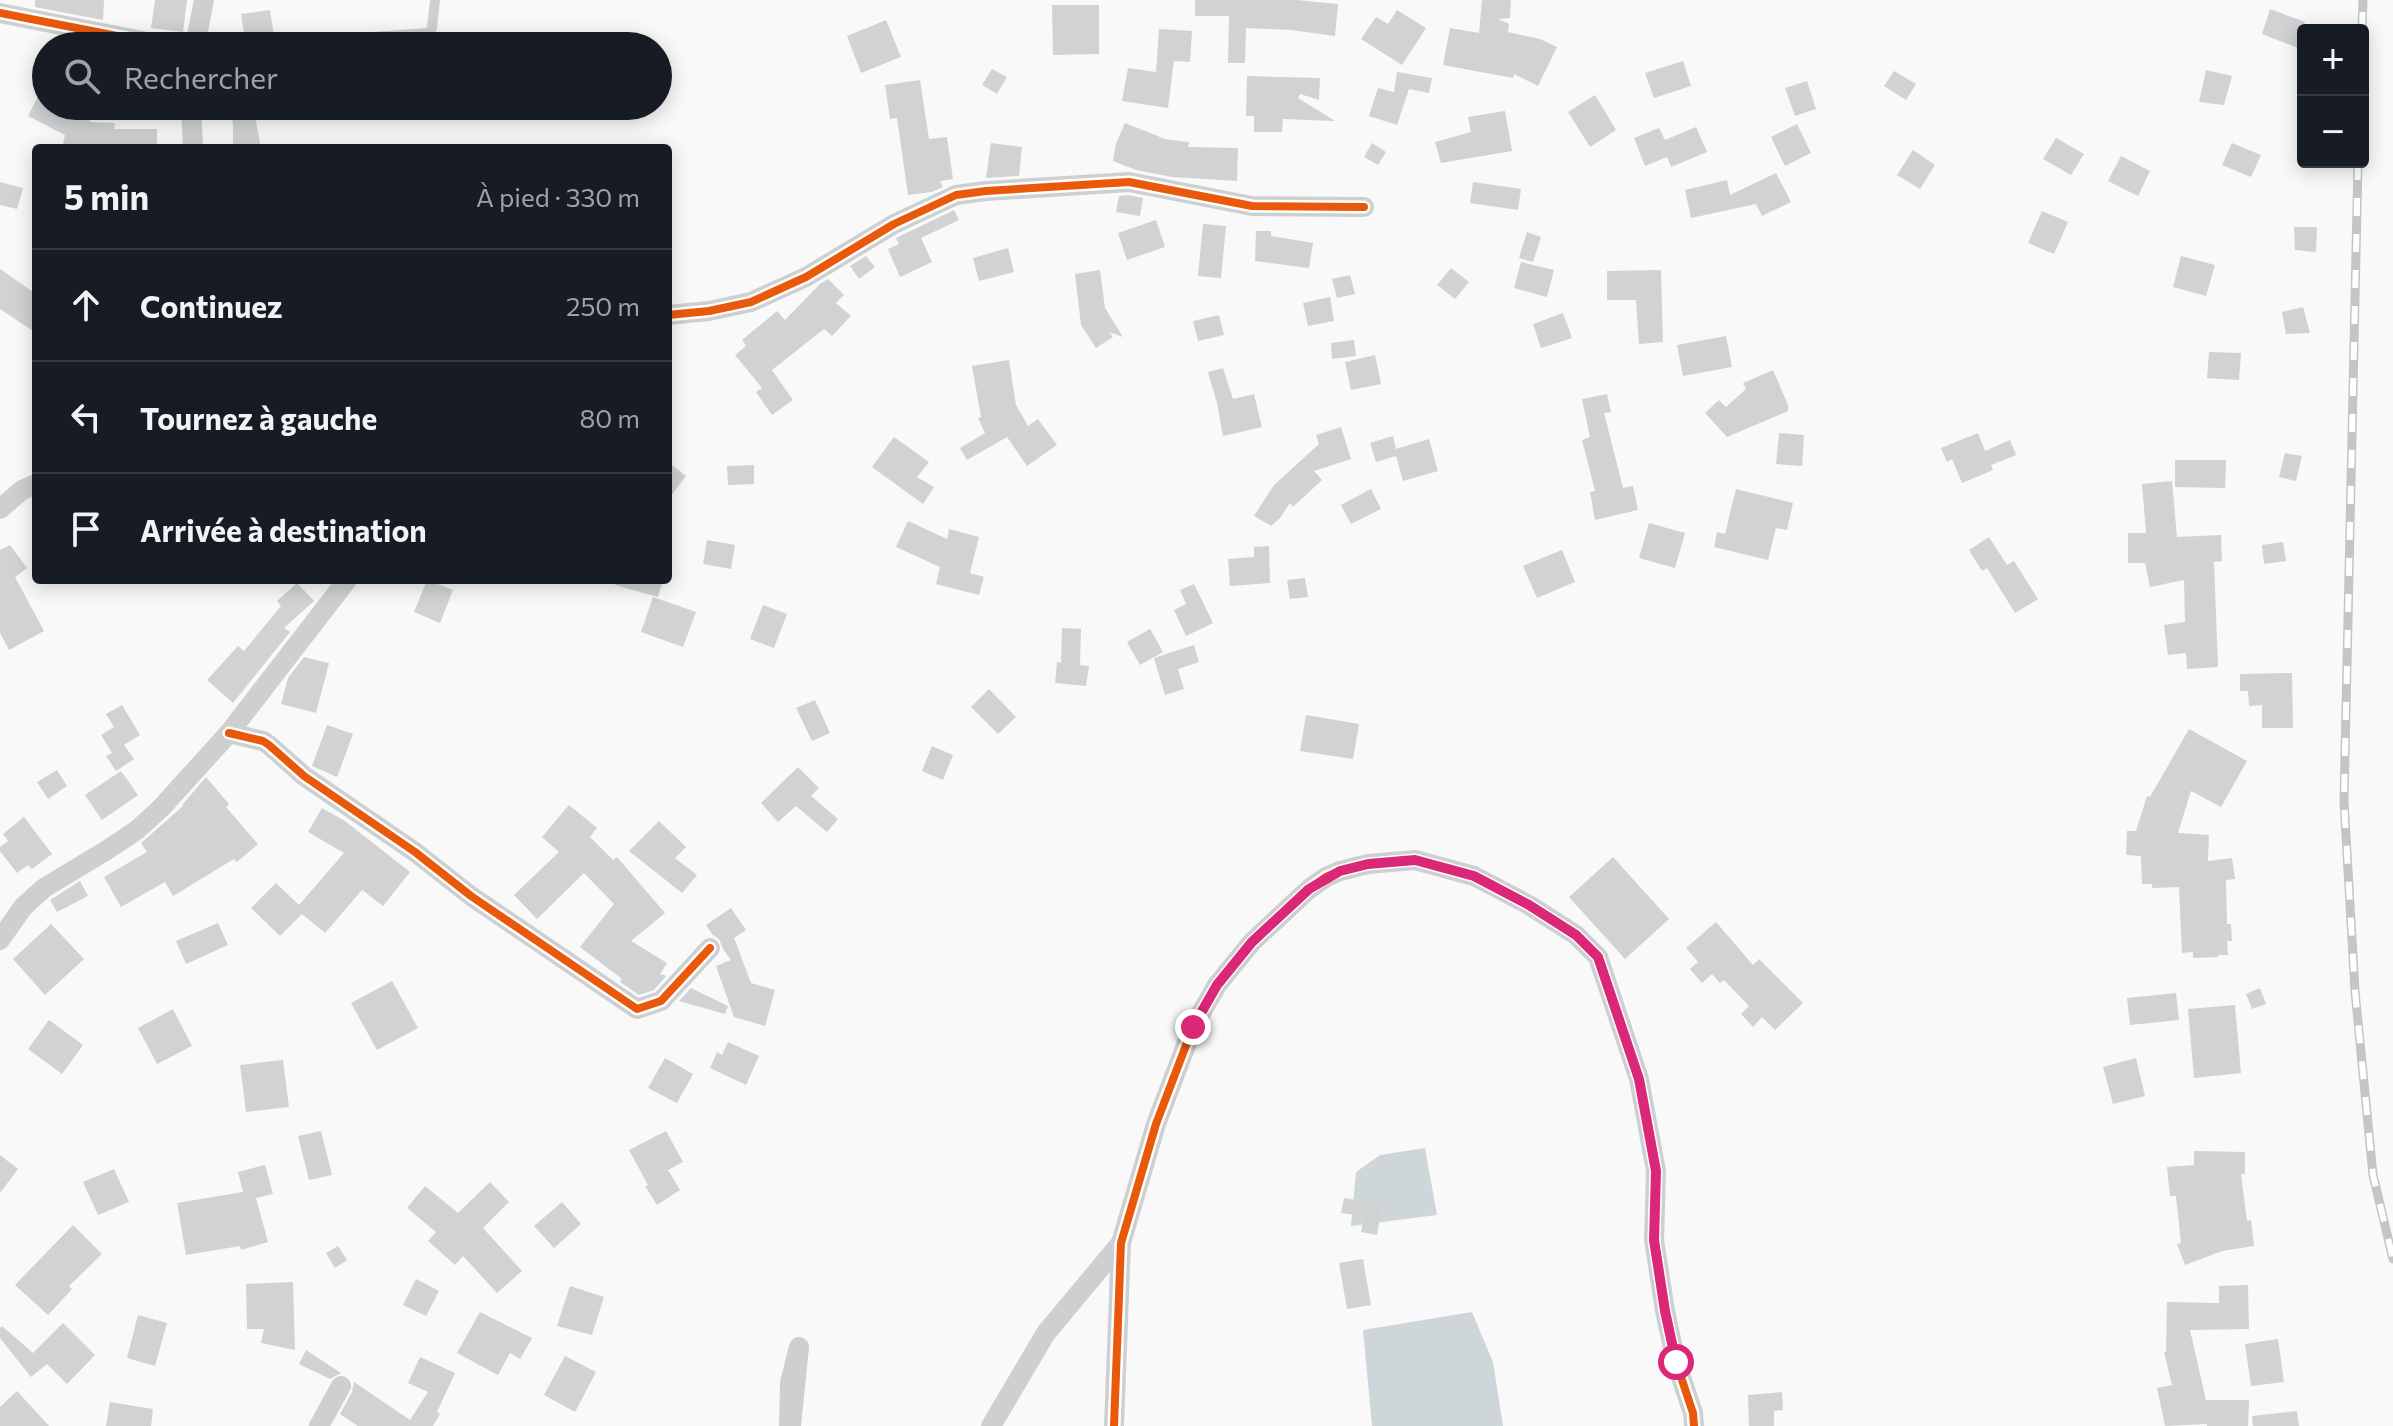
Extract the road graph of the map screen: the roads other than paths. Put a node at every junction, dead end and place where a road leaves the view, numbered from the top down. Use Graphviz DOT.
graph roads {
  1 [pos="204,0"];
  2 [pos="435,0"];
  3 [pos="0,13"];
  4 [pos="97,32"];
  5 [pos="198,32"];
  6 [pos="429,32"];
  7 [pos="192,120"];
  8 [pos="193,144"];
  9 [pos="1364,207"];
  10 [pos="672,315"];
  11 [pos="32,486"];
  12 [pos="0,509"];
  13 [pos="344,584"];
  14 [pos="229,733"];
  15 [pos="0,940"];
  16 [pos="710,948"];
  17 [pos="1121,1243"];
  18 [pos="341,1386"];
  19 [pos="319,1426"];
  20 [pos="991,1426"];
  21 [pos="1114,1426"];
  22 [pos="1694,1426"];
  1 -- 5 [label="street"];
  2 -- 6 [label="lane"];
  3 -- 4 [label="street"];
  7 -- 8 [label="street"];
  9 -- 10 [label="street"];
  11 -- 12 [label="street"];
  13 -- 14 [label="street"];
  14 -- 15 [label="street"];
  14 -- 16 [label="street"];
  17 -- 20 [label="street"];
  17 -- 21 [label="street"];
  17 -- 22 [label="street"];
  18 -- 19 [label="street"];
}
